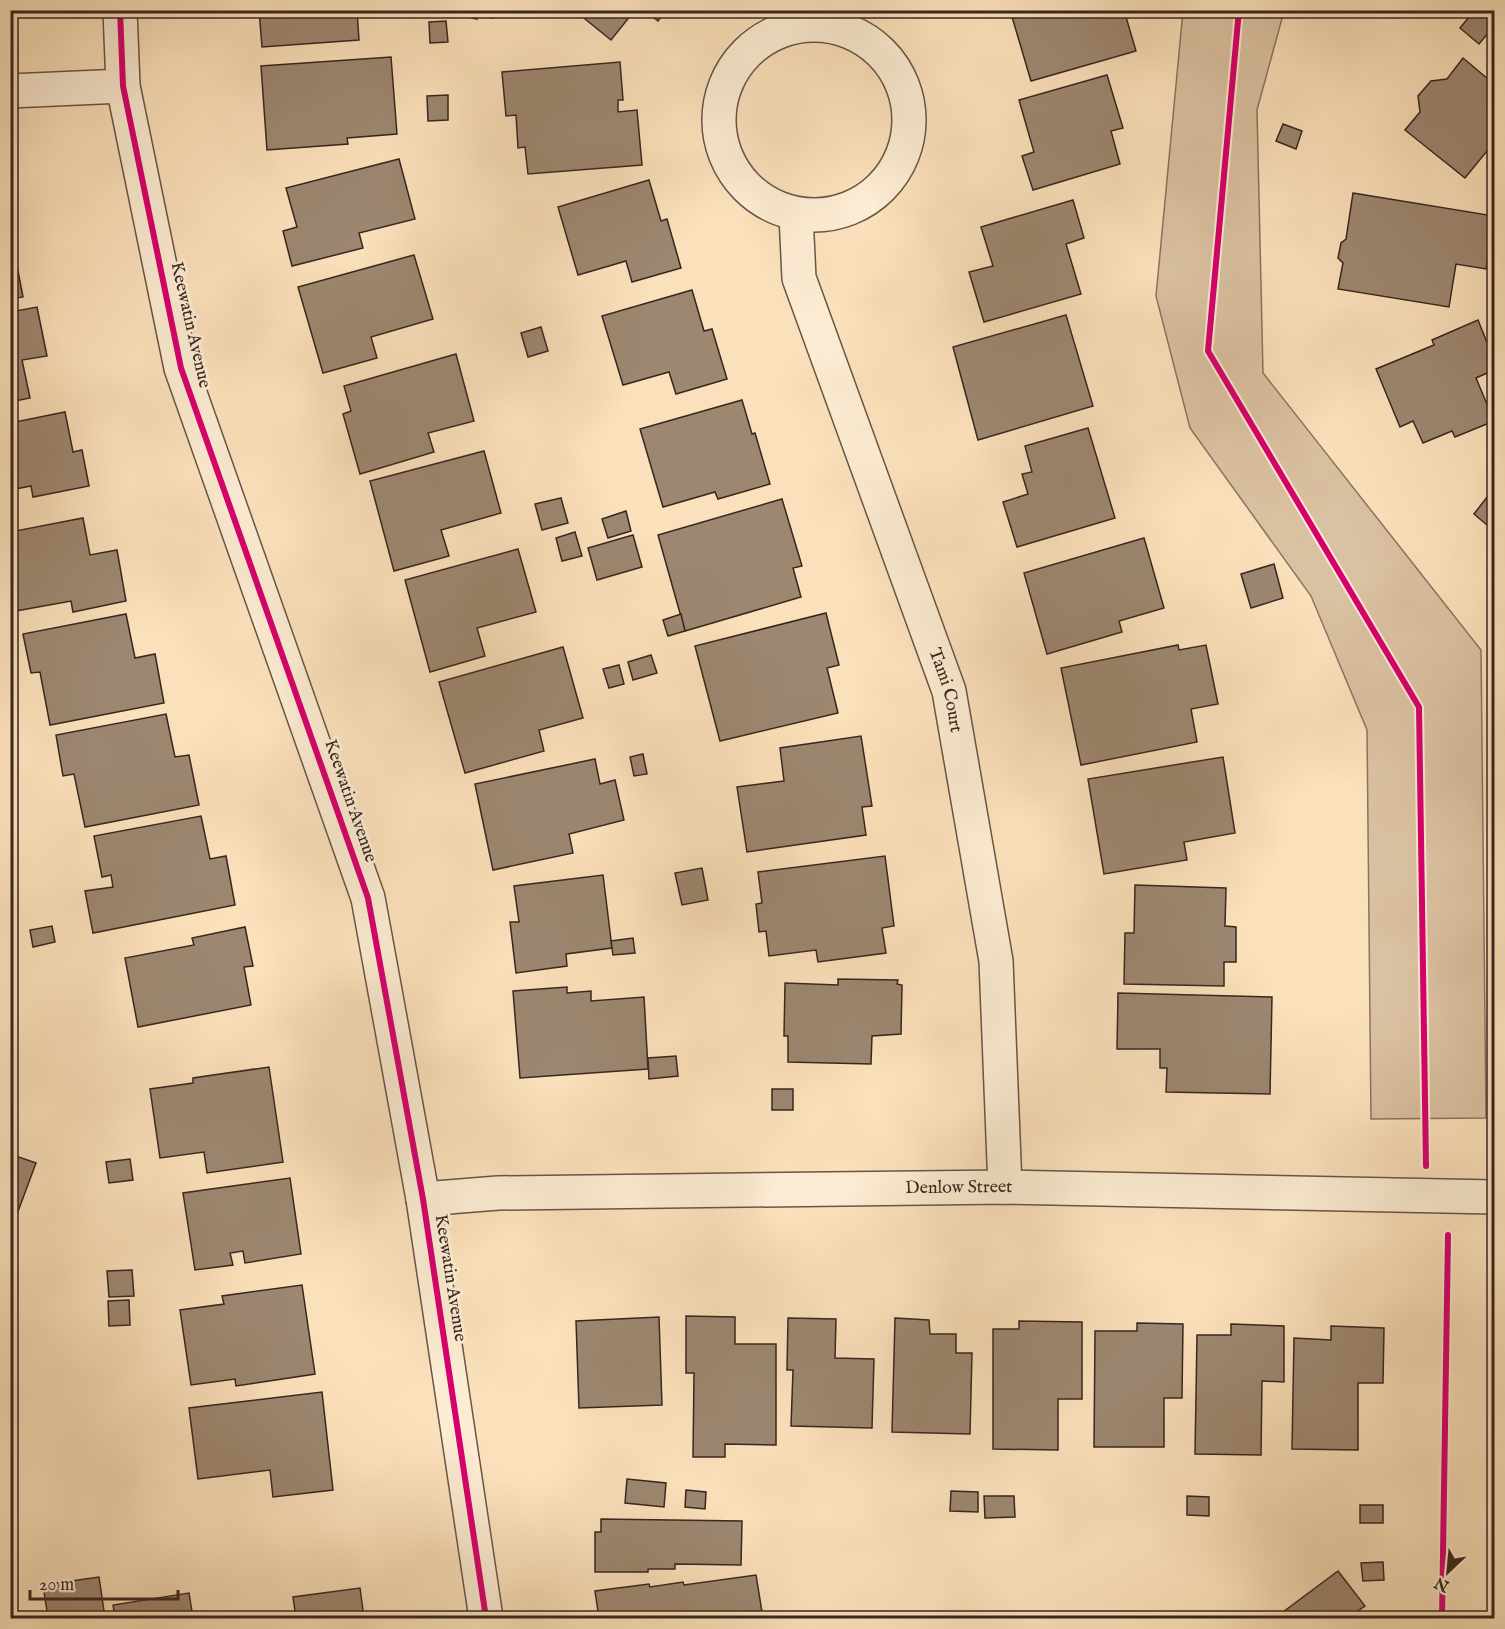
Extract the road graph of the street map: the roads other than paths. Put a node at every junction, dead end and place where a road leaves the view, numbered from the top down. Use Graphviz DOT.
graph roads {
  1 [pos="120,10"];
  2 [pos="123,86"];
  3 [pos="10,91"];
  4 [pos="796,215"];
  5 [pos="1005,1187"];
  6 [pos="1494,1197"];
  7 [pos="423,1198"];
  8 [pos="486,1618"];
  1 -- 2 [label="street, Keewatin Avenue"];
  2 -- 3 [label="street"];
  2 -- 7 [label="street, Keewatin Avenue"];
  4 -- 4 [label="street"];
  4 -- 5 [label="street, Tami Court"];
  5 -- 6 [label="street, Denlow Street"];
  5 -- 7 [label="street, Denlow Street"];
  7 -- 8 [label="street, Keewatin Avenue"];
}
